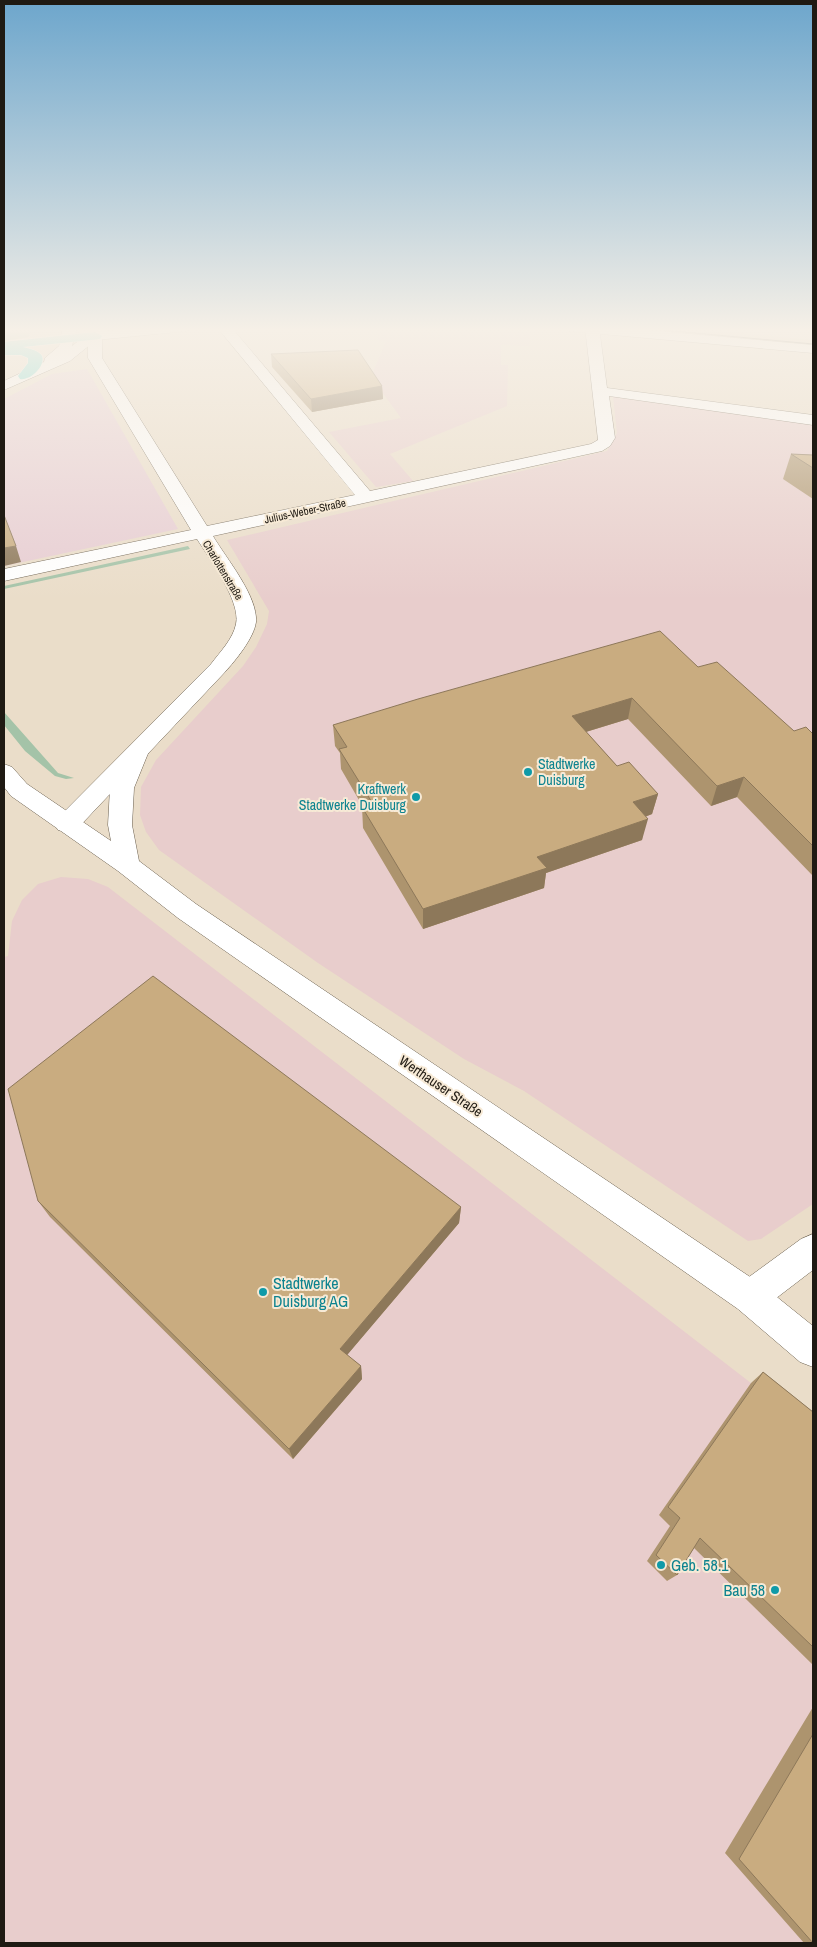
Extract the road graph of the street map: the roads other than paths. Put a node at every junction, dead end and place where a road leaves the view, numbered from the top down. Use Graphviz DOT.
graph roads {
  1 [pos="131,418"];
  2 [pos="301,418"];
  3 [pos="605,418"];
  4 [pos="797,418"];
  5 [pos="813,420"];
  6 [pos="367,498"];
  7 [pos="201,533"];
  8 [pos="4,575"];
  9 [pos="138,751"];
  10 [pos="4,772"];
  11 [pos="67,824"];
  12 [pos="127,865"];
  13 [pos="813,1250"];
  14 [pos="750,1297"];
  15 [pos="813,1349"];
  1 -- 7 [label="street, Charlottenstraße"];
  2 -- 6 [label="street"];
  3 -- 6 [label="street, Julius-Weber-Straße"];
  4 -- 5 [label="street"];
  6 -- 7 [label="street, Julius-Weber-Straße"];
  7 -- 8 [label="street, Julius-Weber-Straße"];
  7 -- 9 [label="street, Charlottenstraße"];
  9 -- 11 [label="street, Charlottenstraße"];
  9 -- 12 [label="street"];
  10 -- 11 [label="street, Werthauser Straße"];
  11 -- 12 [label="street, Werthauser Straße"];
  12 -- 14 [label="street, Werthauser Straße"];
  13 -- 14 [label="street"];
  14 -- 15 [label="street, Werthauser Straße"];
}
